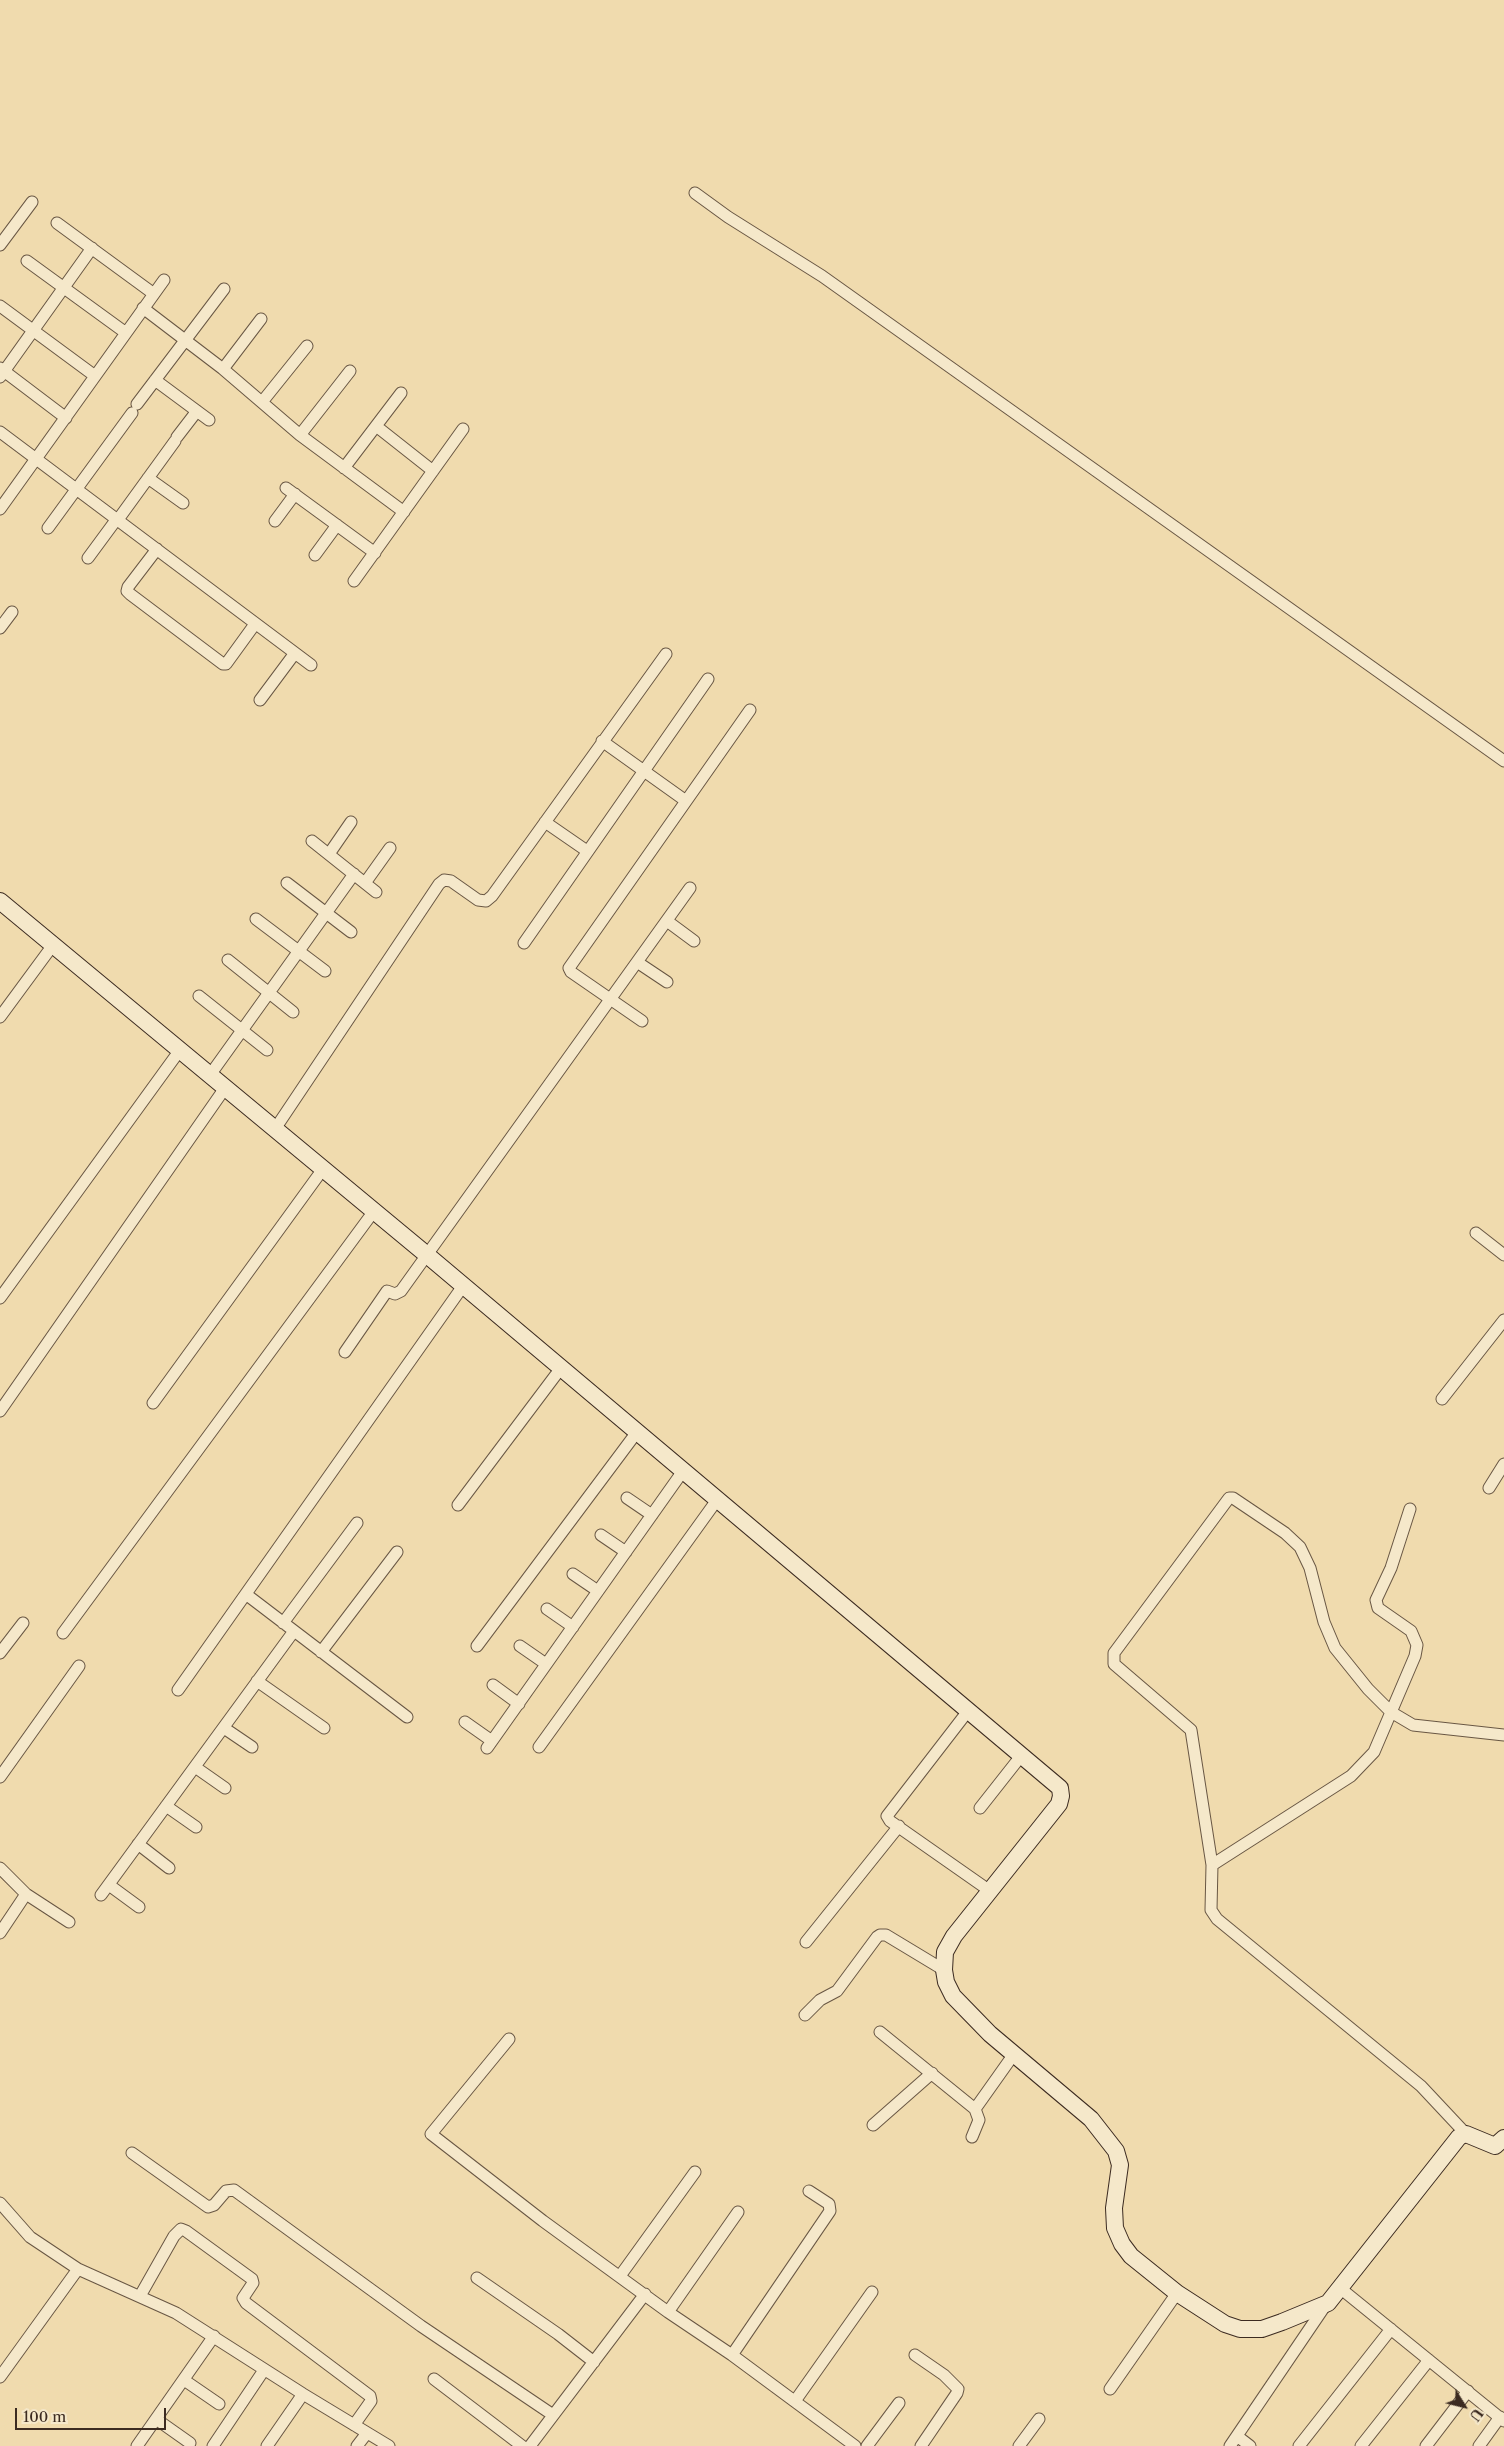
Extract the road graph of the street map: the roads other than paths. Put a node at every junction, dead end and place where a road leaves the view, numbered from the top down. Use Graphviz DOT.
graph roads {
  1 [pos="695,193"];
  2 [pos="32,202"];
  3 [pos="57,223"];
  4 [pos="0,245"];
  5 [pos="92,248"];
  6 [pos="27,261"];
  7 [pos="164,280"];
  8 [pos="64,288"];
  9 [pos="224,289"];
  10 [pos="154,294"];
  11 [pos="0,306"];
  12 [pos="143,308"];
  13 [pos="262,319"];
  14 [pos="33,330"];
  15 [pos="126,333"];
  16 [pos="185,340"];
  17 [pos="308,346"];
  18 [pos="223,369"];
  19 [pos="350,371"];
  20 [pos="1,372"];
  21 [pos="95,376"];
  22 [pos="156,380"];
  23 [pos="401,393"];
  24 [pos="262,402"];
  25 [pos="197,411"];
  26 [pos="66,418"];
  27 [pos="209,420"];
  28 [pos="376,426"];
  29 [pos="463,429"];
  30 [pos="0,432"];
  31 [pos="300,435"];
  32 [pos="36,460"];
  33 [pos="344,468"];
  34 [pos="433,471"];
  35 [pos="148,478"];
  36 [pos="76,490"];
  37 [pos="5,495"];
  38 [pos="183,503"];
  39 [pos="0,508"];
  40 [pos="404,512"];
  41 [pos="117,521"];
  42 [pos="275,521"];
  43 [pos="337,525"];
  44 [pos="48,528"];
  45 [pos="157,549"];
  46 [pos="375,553"];
  47 [pos="315,555"];
  48 [pos="88,558"];
  49 [pos="354,581"];
  50 [pos="12,612"];
  51 [pos="255,624"];
  52 [pos="0,628"];
  53 [pos="295,654"];
  54 [pos="666,654"];
  55 [pos="311,665"];
  56 [pos="708,679"];
  57 [pos="260,700"];
  58 [pos="750,710"];
  59 [pos="602,741"];
  60 [pos="1504,761"];
  61 [pos="644,771"];
  62 [pos="686,801"];
  63 [pos="351,822"];
  64 [pos="545,822"];
  65 [pos="312,841"];
  66 [pos="390,848"];
  67 [pos="587,852"];
  68 [pos="328,854"];
  69 [pos="354,874"];
  70 [pos="287,883"];
  71 [pos="365,883"];
  72 [pos="690,888"];
  73 [pos="376,892"];
  74 [pos="0,901"];
  75 [pos="326,913"];
  76 [pos="256,919"];
  77 [pos="667,921"];
  78 [pos="350,932"];
  79 [pos="694,941"];
  80 [pos="524,943"];
  81 [pos="53,945"];
  82 [pos="299,951"];
  83 [pos="228,960"];
  84 [pos="637,962"];
  85 [pos="325,971"];
  86 [pos="667,982"];
  87 [pos="269,993"];
  88 [pos="199,996"];
  89 [pos="610,999"];
  90 [pos="293,1012"];
  91 [pos="0,1017"];
  92 [pos="642,1021"];
  93 [pos="242,1030"];
  94 [pos="180,1050"];
  95 [pos="267,1050"];
  96 [pos="210,1075"];
  97 [pos="225,1088"];
  98 [pos="275,1129"];
  99 [pos="323,1169"];
  100 [pos="374,1211"];
  101 [pos="1476,1233"];
  102 [pos="1504,1254"];
  103 [pos="427,1255"];
  104 [pos="463,1286"];
  105 [pos="0,1298"];
  106 [pos="1504,1320"];
  107 [pos="345,1352"];
  108 [pos="561,1368"];
  109 [pos="1442,1399"];
  110 [pos="153,1403"];
  111 [pos="0,1411"];
  112 [pos="637,1432"];
  113 [pos="1504,1464"];
  114 [pos="683,1471"];
  115 [pos="1489,1488"];
  116 [pos="627,1498"];
  117 [pos="717,1500"];
  118 [pos="458,1504"];
  119 [pos="1410,1509"];
  120 [pos="652,1515"];
  121 [pos="357,1522"];
  122 [pos="601,1534"];
  123 [pos="397,1552"];
  124 [pos="626,1552"];
  125 [pos="573,1574"];
  126 [pos="598,1591"];
  127 [pos="247,1595"];
  128 [pos="547,1610"];
  129 [pos="23,1622"];
  130 [pos="283,1623"];
  131 [pos="572,1627"];
  132 [pos="294,1631"];
  133 [pos="63,1632"];
  134 [pos="477,1646"];
  135 [pos="520,1646"];
  136 [pos="321,1652"];
  137 [pos="0,1653"];
  138 [pos="546,1664"];
  139 [pos="79,1666"];
  140 [pos="258,1681"];
  141 [pos="493,1685"];
  142 [pos="178,1690"];
  143 [pos="519,1704"];
  144 [pos="968,1711"];
  145 [pos="1391,1712"];
  146 [pos="407,1717"];
  147 [pos="465,1722"];
  148 [pos="224,1728"];
  149 [pos="324,1728"];
  150 [pos="1504,1735"];
  151 [pos="539,1746"];
  152 [pos="252,1747"];
  153 [pos="1021,1756"];
  154 [pos="195,1767"];
  155 [pos="0,1777"];
  156 [pos="225,1788"];
  157 [pos="166,1806"];
  158 [pos="980,1808"];
  159 [pos="898,1826"];
  160 [pos="196,1828"];
  161 [pos="138,1844"];
  162 [pos="1212,1864"];
  163 [pos="0,1868"];
  164 [pos="169,1868"];
  165 [pos="108,1884"];
  166 [pos="990,1891"];
  167 [pos="26,1894"];
  168 [pos="101,1896"];
  169 [pos="139,1907"];
  170 [pos="69,1922"];
  171 [pos="0,1933"];
  172 [pos="806,1942"];
  173 [pos="944,1970"];
  174 [pos="805,2015"];
  175 [pos="880,2032"];
  176 [pos="509,2039"];
  177 [pos="1014,2054"];
  178 [pos="932,2073"];
  179 [pos="975,2109"];
  180 [pos="873,2125"];
  181 [pos="1466,2134"];
  182 [pos="972,2137"];
  183 [pos="1501,2146"];
  184 [pos="132,2153"];
  185 [pos="695,2172"];
  186 [pos="809,2191"];
  187 [pos="0,2203"];
  188 [pos="738,2212"];
  189 [pos="78,2269"];
  190 [pos="620,2276"];
  191 [pos="477,2278"];
  192 [pos="1340,2288"];
  193 [pos="872,2292"];
  194 [pos="1177,2293"];
  195 [pos="645,2294"];
  196 [pos="140,2296"];
  197 [pos="1328,2303"];
  198 [pos="668,2312"];
  199 [pos="1391,2329"];
  200 [pos="214,2336"];
  201 [pos="732,2355"];
  202 [pos="915,2355"];
  203 [pos="1429,2360"];
  204 [pos="594,2362"];
  205 [pos="264,2370"];
  206 [pos="0,2377"];
  207 [pos="434,2378"];
  208 [pos="184,2380"];
  209 [pos="1110,2389"];
  210 [pos="1468,2392"];
  211 [pos="302,2394"];
  212 [pos="795,2401"];
  213 [pos="899,2403"];
  214 [pos="219,2404"];
  215 [pos="553,2416"];
  216 [pos="156,2419"];
  217 [pos="1039,2419"];
  218 [pos="1502,2419"];
  219 [pos="354,2425"];
  220 [pos="366,2432"];
  221 [pos="1237,2436"];
  222 [pos="190,2443"];
  223 [pos="137,2446"];
  224 [pos="212,2446"];
  225 [pos="267,2446"];
  226 [pos="356,2446"];
  227 [pos="389,2446"];
  228 [pos="522,2446"];
  229 [pos="530,2446"];
  230 [pos="855,2446"];
  231 [pos="868,2446"];
  232 [pos="921,2446"];
  233 [pos="1019,2446"];
  234 [pos="1230,2446"];
  235 [pos="1250,2446"];
  236 [pos="1299,2446"];
  237 [pos="1360,2446"];
  238 [pos="1426,2446"];
  239 [pos="1479,2446"];
  1 -- 60 [label="street"];
  2 -- 4 [label="street"];
  3 -- 5 [label="street"];
  5 -- 8 [label="street"];
  5 -- 10 [label="street"];
  6 -- 8 [label="street"];
  7 -- 10 [label="street"];
  8 -- 14 [label="street"];
  8 -- 15 [label="street"];
  9 -- 16 [label="street"];
  10 -- 12 [label="street"];
  11 -- 14 [label="street"];
  12 -- 15 [label="street"];
  12 -- 16 [label="street"];
  13 -- 18 [label="street"];
  14 -- 20 [label="street"];
  14 -- 21 [label="street"];
  15 -- 21 [label="street"];
  16 -- 18 [label="street"];
  16 -- 22 [label="street"];
  17 -- 24 [label="street"];
  18 -- 24 [label="street"];
  19 -- 31 [label="street"];
  20 -- 26 [label="street"];
  21 -- 26 [label="street"];
  22 -- 25 [label="street"];
  22 -- 36 [label="street"];
  23 -- 28 [label="street"];
  24 -- 31 [label="street"];
  25 -- 27 [label="street"];
  25 -- 35 [label="street"];
  26 -- 32 [label="street"];
  28 -- 33 [label="street"];
  28 -- 34 [label="street"];
  29 -- 34 [label="street"];
  30 -- 32 [label="street"];
  31 -- 33 [label="street"];
  32 -- 36 [label="street"];
  32 -- 37 [label="street"];
  33 -- 40 [label="street"];
  34 -- 40 [label="street"];
  35 -- 38 [label="street"];
  35 -- 41 [label="street"];
  36 -- 41 [label="street"];
  36 -- 44 [label="street"];
  37 -- 39 [label="street"];
  40 -- 46 [label="street"];
  41 -- 45 [label="street"];
  41 -- 48 [label="street"];
  42 -- 43 [label="street"];
  43 -- 46 [label="street"];
  43 -- 47 [label="street"];
  45 -- 51 [label="street"];
  45 -- 51 [label="street"];
  46 -- 49 [label="street"];
  50 -- 52 [label="street"];
  51 -- 53 [label="street"];
  53 -- 55 [label="street"];
  53 -- 57 [label="street"];
  54 -- 59 [label="street"];
  56 -- 61 [label="street"];
  58 -- 62 [label="street"];
  59 -- 61 [label="street"];
  59 -- 64 [label="street"];
  61 -- 62 [label="street"];
  61 -- 67 [label="street"];
  62 -- 89 [label="street"];
  63 -- 68 [label="street"];
  64 -- 67 [label="street"];
  64 -- 98 [label="street"];
  65 -- 68 [label="street"];
  66 -- 71 [label="street"];
  67 -- 80 [label="street"];
  68 -- 69 [label="street"];
  69 -- 71 [label="street"];
  69 -- 75 [label="street"];
  70 -- 75 [label="street"];
  71 -- 73 [label="street"];
  72 -- 77 [label="street"];
  74 -- 81 [label="street"];
  75 -- 78 [label="street"];
  75 -- 82 [label="street"];
  76 -- 82 [label="street"];
  77 -- 79 [label="street"];
  77 -- 84 [label="street"];
  81 -- 91 [label="street"];
  81 -- 94 [label="street"];
  82 -- 85 [label="street"];
  82 -- 87 [label="street"];
  83 -- 87 [label="street"];
  84 -- 86 [label="street"];
  84 -- 89 [label="street"];
  87 -- 90 [label="street"];
  87 -- 93 [label="street"];
  88 -- 93 [label="street"];
  89 -- 92 [label="street"];
  89 -- 103 [label="street"];
  93 -- 95 [label="street"];
  93 -- 96 [label="street"];
  94 -- 96 [label="street"];
  94 -- 105 [label="street"];
  96 -- 97 [label="street"];
  97 -- 98 [label="street"];
  97 -- 111 [label="street"];
  98 -- 99 [label="street"];
  99 -- 100 [label="street"];
  99 -- 110 [label="street"];
  100 -- 103 [label="street"];
  100 -- 133 [label="street"];
  101 -- 102 [label="street"];
  103 -- 104 [label="street"];
  103 -- 107 [label="street"];
  104 -- 108 [label="street"];
  104 -- 127 [label="street"];
  106 -- 109 [label="street"];
  108 -- 112 [label="street"];
  108 -- 118 [label="street"];
  112 -- 114 [label="street"];
  112 -- 134 [label="street"];
  113 -- 115 [label="street"];
  114 -- 117 [label="street"];
  114 -- 120 [label="street"];
  116 -- 120 [label="street"];
  117 -- 144 [label="street"];
  117 -- 151 [label="street"];
  119 -- 145 [label="street"];
  120 -- 124 [label="street"];
  121 -- 130 [label="street"];
  122 -- 124 [label="street"];
  123 -- 136 [label="street"];
  124 -- 126 [label="street"];
  125 -- 126 [label="street"];
  126 -- 131 [label="street"];
  127 -- 130 [label="street"];
  127 -- 142 [label="street"];
  128 -- 131 [label="street"];
  129 -- 137 [label="street"];
  130 -- 132 [label="street"];
  131 -- 138 [label="street"];
  132 -- 136 [label="street"];
  132 -- 140 [label="street"];
  135 -- 138 [label="street"];
  136 -- 146 [label="street"];
  138 -- 143 [label="street"];
  139 -- 155 [label="street"];
  140 -- 148 [label="street"];
  140 -- 149 [label="street"];
  141 -- 143 [label="street"];
  143 -- 147 [label="street"];
  144 -- 153 [label="street"];
  144 -- 159 [label="street"];
  145 -- 150 [label="street"];
  145 -- 162 [label="street"];
  145 -- 162 [label="street"];
  148 -- 152 [label="street"];
  148 -- 154 [label="street"];
  153 -- 158 [label="street"];
  153 -- 166 [label="street"];
  154 -- 156 [label="street"];
  154 -- 157 [label="street"];
  157 -- 160 [label="street"];
  157 -- 161 [label="street"];
  159 -- 166 [label="street"];
  159 -- 172 [label="street"];
  161 -- 164 [label="street"];
  161 -- 165 [label="street"];
  162 -- 181 [label="street"];
  163 -- 167 [label="street"];
  165 -- 168 [label="street"];
  165 -- 169 [label="street"];
  166 -- 173 [label="street"];
  167 -- 170 [label="street"];
  167 -- 171 [label="street"];
  173 -- 174 [label="street"];
  173 -- 177 [label="street"];
  175 -- 178 [label="street"];
  176 -- 190 [label="street"];
  177 -- 179 [label="street"];
  177 -- 194 [label="street"];
  178 -- 179 [label="street"];
  178 -- 180 [label="street"];
  179 -- 182 [label="street"];
  181 -- 183 [label="street"];
  181 -- 192 [label="street"];
  184 -- 215 [label="street"];
  185 -- 190 [label="street"];
  186 -- 201 [label="street"];
  187 -- 189 [label="street"];
  188 -- 198 [label="street"];
  189 -- 196 [label="street"];
  189 -- 206 [label="street"];
  190 -- 195 [label="street"];
  191 -- 204 [label="street"];
  192 -- 197 [label="street"];
  192 -- 199 [label="street"];
  193 -- 212 [label="street"];
  194 -- 197 [label="street"];
  194 -- 209 [label="street"];
  195 -- 198 [label="street"];
  195 -- 204 [label="street"];
  196 -- 200 [label="street"];
  196 -- 219 [label="street"];
  197 -- 221 [label="street"];
  198 -- 201 [label="street"];
  199 -- 203 [label="street"];
  199 -- 236 [label="street"];
  200 -- 205 [label="street"];
  200 -- 208 [label="street"];
  201 -- 212 [label="street"];
  202 -- 232 [label="street"];
  203 -- 210 [label="street"];
  203 -- 237 [label="street"];
  204 -- 215 [label="street"];
  205 -- 211 [label="street"];
  205 -- 224 [label="street"];
  207 -- 228 [label="street"];
  208 -- 214 [label="street"];
  208 -- 216 [label="street"];
  210 -- 218 [label="street"];
  210 -- 238 [label="street"];
  211 -- 219 [label="street"];
  211 -- 225 [label="street"];
  212 -- 230 [label="street"];
  213 -- 231 [label="street"];
  215 -- 229 [label="street"];
  216 -- 222 [label="street"];
  216 -- 223 [label="street"];
  217 -- 233 [label="street"];
  218 -- 239 [label="street"];
  219 -- 220 [label="street"];
  220 -- 226 [label="street"];
  220 -- 227 [label="street"];
  221 -- 234 [label="street"];
  221 -- 235 [label="street"];
}
